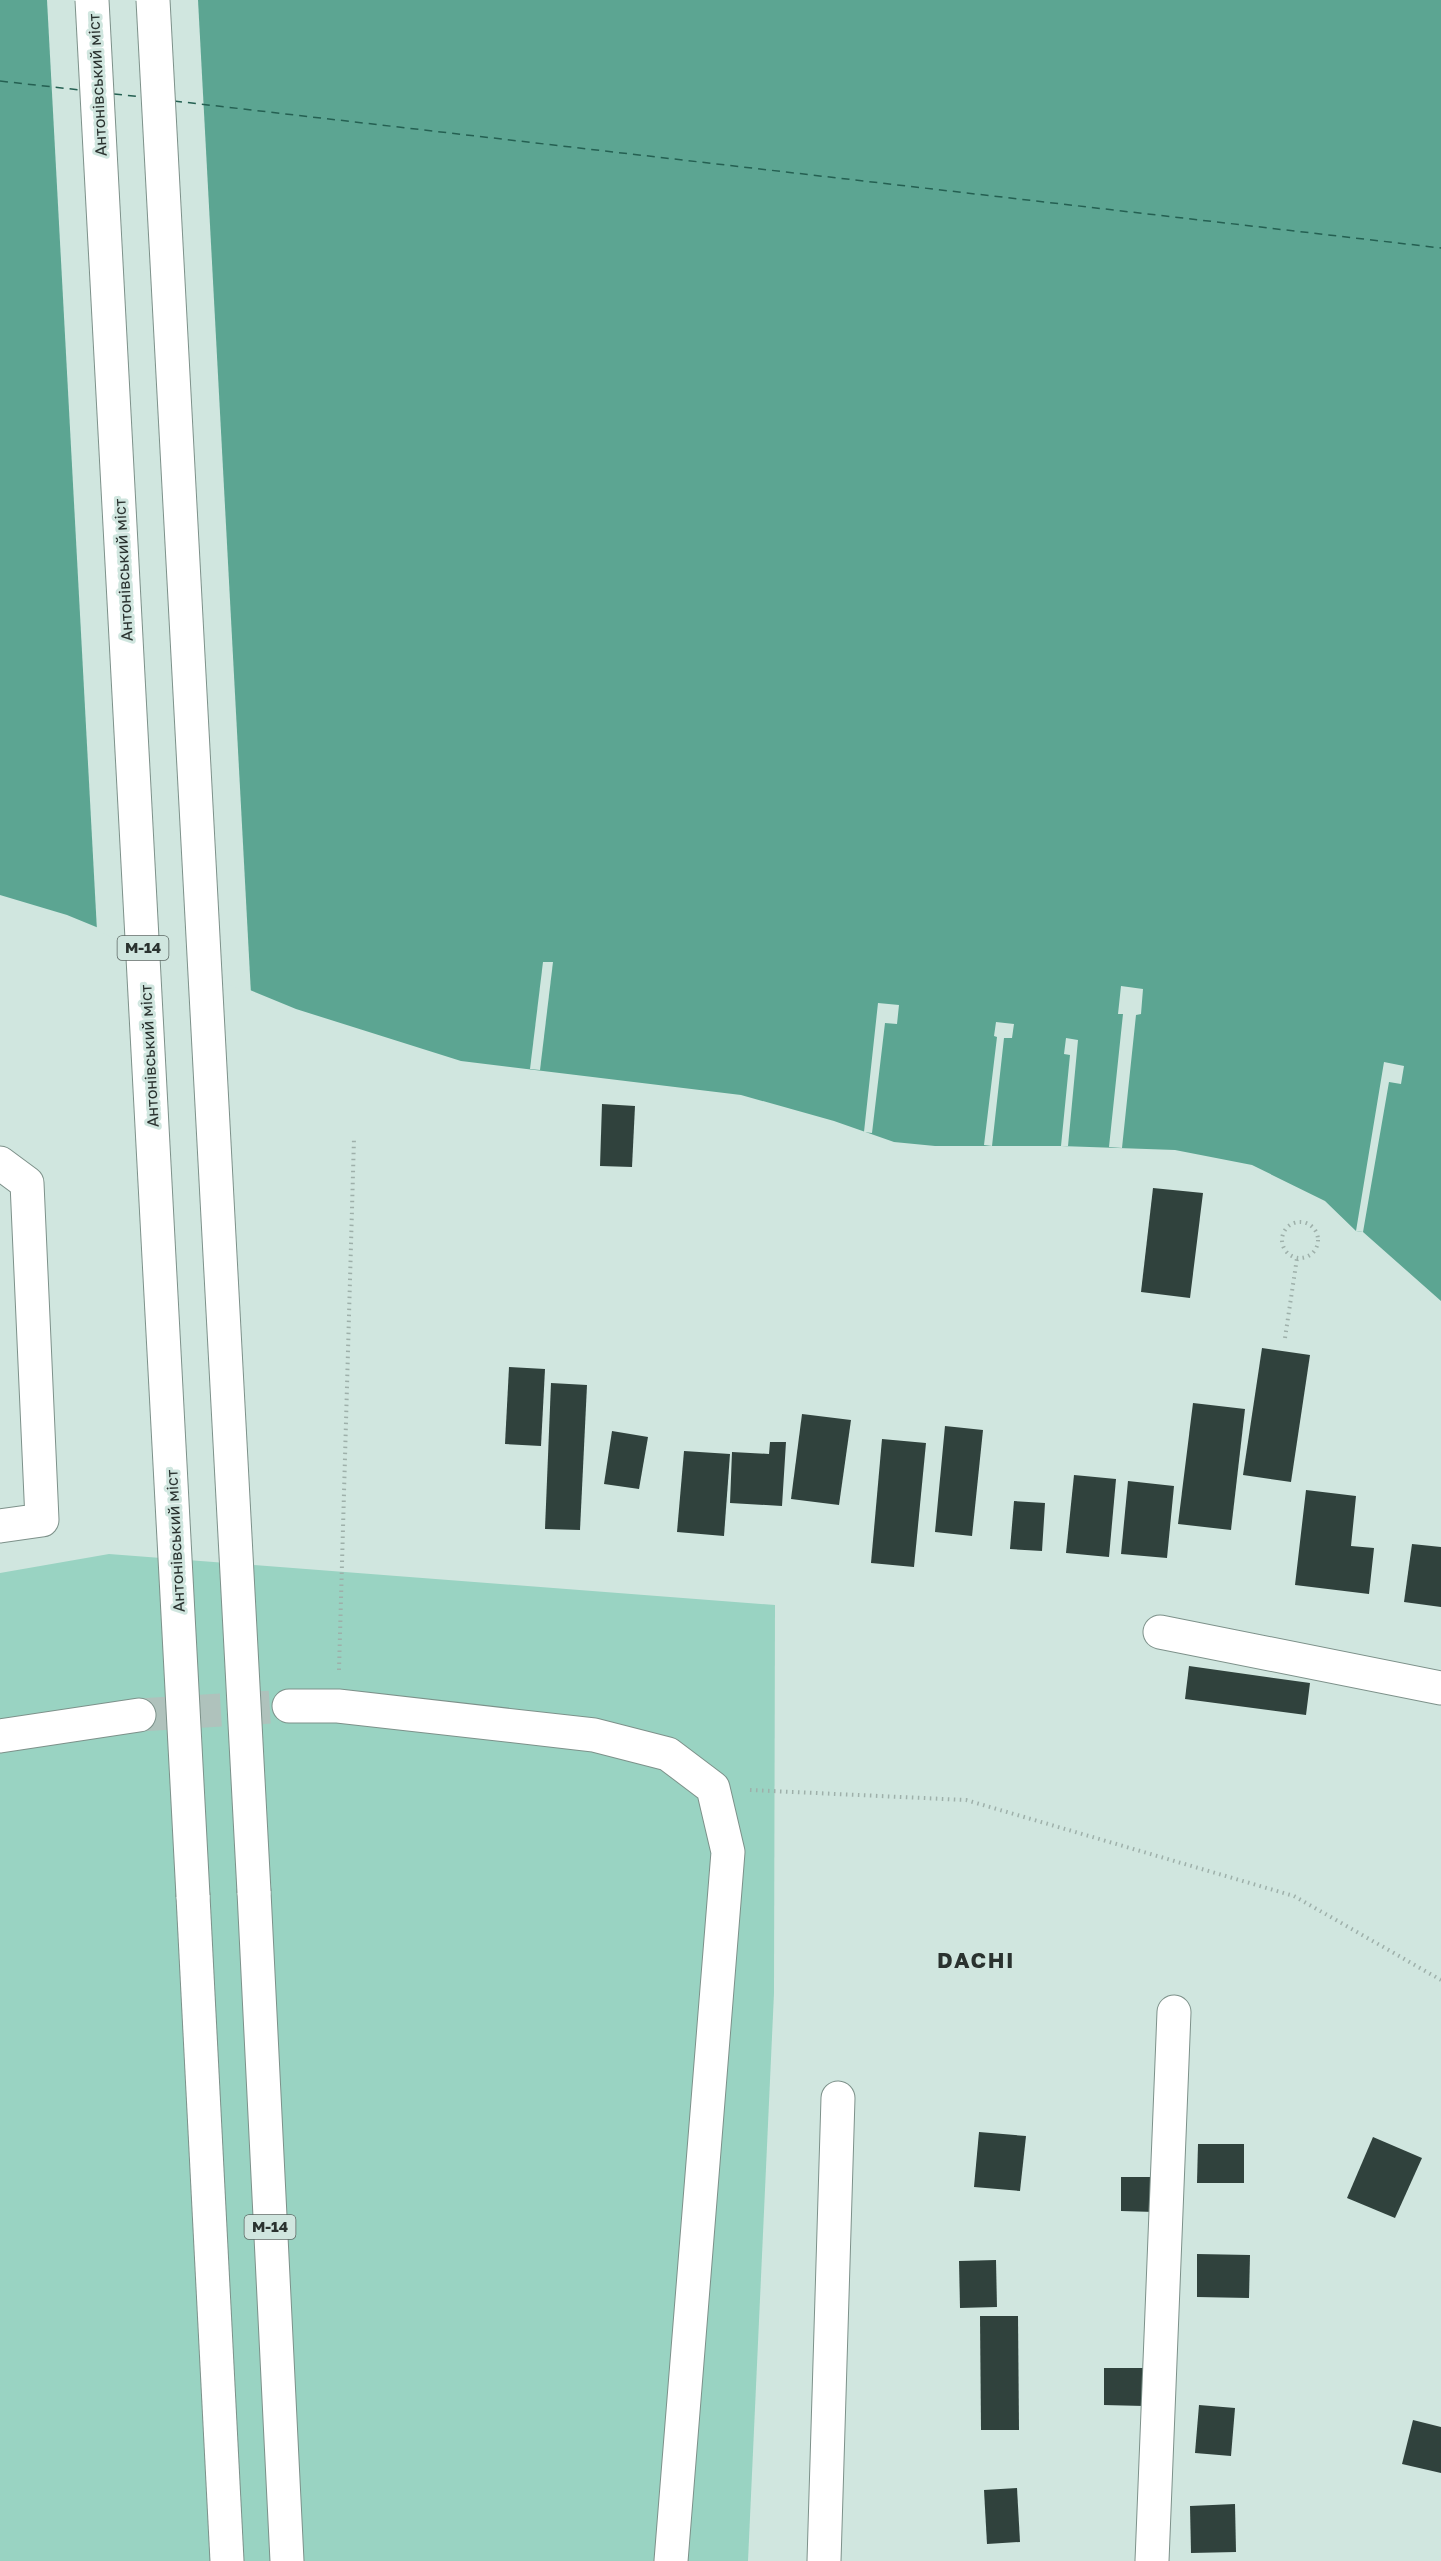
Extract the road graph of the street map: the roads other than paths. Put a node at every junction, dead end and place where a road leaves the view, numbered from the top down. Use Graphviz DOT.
graph roads {
  1 [pos="92,0"];
  2 [pos="153,0"];
  3 [pos="0,1163"];
  4 [pos="0,1526"];
  5 [pos="1160,1632"];
  6 [pos="1441,1688"];
  7 [pos="289,1706"];
  8 [pos="139,1715"];
  9 [pos="0,1736"];
  10 [pos="1174,2012"];
  11 [pos="838,2098"];
  12 [pos="227,2561"];
  13 [pos="287,2561"];
  14 [pos="671,2561"];
  15 [pos="824,2561"];
  16 [pos="1152,2561"];
  1 -- 12 [label="main road, Антонівський міст / М-14, bridge"];
  2 -- 13 [label="main road, М-14, bridge"];
  3 -- 4 [label="main road"];
  5 -- 6 [label="main road"];
  7 -- 14 [label="main road"];
  8 -- 9 [label="main road"];
  10 -- 16 [label="main road"];
  11 -- 15 [label="main road"];
}
